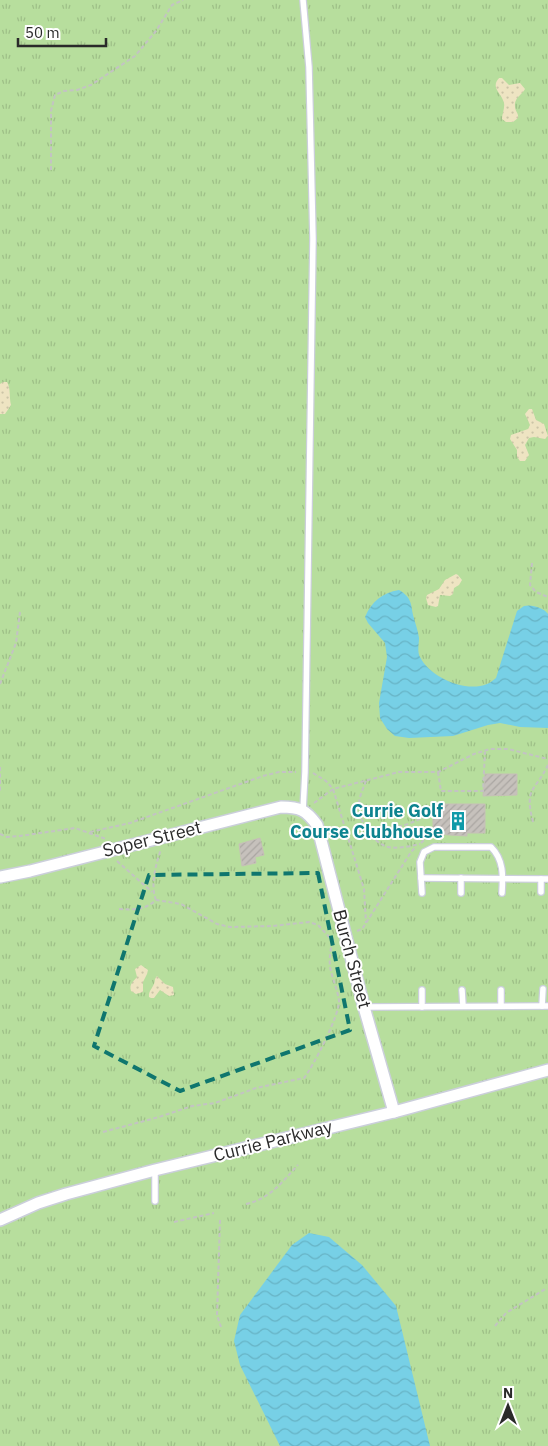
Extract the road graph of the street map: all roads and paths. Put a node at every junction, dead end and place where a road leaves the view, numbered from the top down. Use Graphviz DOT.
graph roads {
  1 [pos="183,0"];
  2 [pos="303,0"];
  3 [pos="51,170"];
  4 [pos="532,563"];
  5 [pos="548,597"];
  6 [pos="20,612"];
  7 [pos="0,684"];
  8 [pos="485,751"];
  9 [pos="548,759"];
  10 [pos="548,765"];
  11 [pos="0,767"];
  12 [pos="306,772"];
  13 [pos="438,772"];
  14 [pos="366,781"];
  15 [pos="334,789"];
  16 [pos="0,793"];
  17 [pos="303,810"];
  18 [pos="426,816"];
  19 [pos="533,822"];
  20 [pos="365,824"];
  21 [pos="90,832"];
  22 [pos="0,834"];
  23 [pos="164,836"];
  24 [pos="432,838"];
  25 [pos="107,839"];
  26 [pos="420,844"];
  27 [pos="105,851"];
  28 [pos="0,877"];
  29 [pos="421,878"];
  30 [pos="460,878"];
  31 [pos="502,879"];
  32 [pos="545,879"];
  33 [pos="541,892"];
  34 [pos="422,893"];
  35 [pos="461,893"];
  36 [pos="502,893"];
  37 [pos="153,894"];
  38 [pos="156,900"];
  39 [pos="119,909"];
  40 [pos="366,923"];
  41 [pos="346,937"];
  42 [pos="332,940"];
  43 [pos="543,989"];
  44 [pos="422,990"];
  45 [pos="462,990"];
  46 [pos="501,990"];
  47 [pos="364,1006"];
  48 [pos="422,1006"];
  49 [pos="462,1006"];
  50 [pos="502,1006"];
  51 [pos="545,1006"];
  52 [pos="548,1070"];
  53 [pos="394,1112"];
  54 [pos="102,1132"];
  55 [pos="298,1165"];
  56 [pos="155,1170"];
  57 [pos="154,1201"];
  58 [pos="246,1204"];
  59 [pos="214,1214"];
  60 [pos="0,1220"];
  61 [pos="220,1220"];
  62 [pos="174,1222"];
  63 [pos="547,1288"];
  64 [pos="495,1326"];
  65 [pos="221,1327"];
  1 -- 3 [label="path"];
  2 -- 12 [label="lane"];
  4 -- 5 [label="path"];
  6 -- 7 [label="path"];
  8 -- 9 [label="path"];
  8 -- 13 [label="path"];
  8 -- 13 [label="path"];
  10 -- 19 [label="path"];
  11 -- 16 [label="path"];
  12 -- 15 [label="path"];
  12 -- 17 [label="lane"];
  12 -- 21 [label="path"];
  13 -- 14 [label="path"];
  14 -- 15 [label="path"];
  14 -- 20 [label="path"];
  15 -- 17 [label="path"];
  15 -- 40 [label="path"];
  17 -- 23 [label="street, Soper Street"];
  17 -- 41 [label="street, Burch Street"];
  18 -- 20 [label="path"];
  20 -- 26 [label="path"];
  21 -- 22 [label="path"];
  21 -- 25 [label="path"];
  23 -- 27 [label="street, Soper Street"];
  23 -- 37 [label="path"];
  24 -- 26 [label="path"];
  26 -- 40 [label="path"];
  27 -- 28 [label="street, Soper Street"];
  27 -- 37 [label="path"];
  29 -- 30 [label="lane"];
  29 -- 31 [label="lane"];
  29 -- 34 [label="lane"];
  30 -- 31 [label="lane"];
  30 -- 35 [label="lane"];
  31 -- 32 [label="lane"];
  31 -- 36 [label="lane"];
  32 -- 33 [label="lane"];
  37 -- 38 [label="path"];
  38 -- 39 [label="path"];
  38 -- 42 [label="path"];
  40 -- 41 [label="path"];
  41 -- 42 [label="path"];
  41 -- 47 [label="street, Burch Street"];
  42 -- 54 [label="path"];
  43 -- 51 [label="lane"];
  44 -- 48 [label="lane"];
  45 -- 49 [label="lane"];
  46 -- 50 [label="lane"];
  47 -- 48 [label="lane"];
  47 -- 53 [label="street, Burch Street"];
  48 -- 49 [label="lane"];
  49 -- 50 [label="lane"];
  50 -- 51 [label="lane"];
  52 -- 53 [label="street, Currie Parkway"];
  53 -- 56 [label="street, Currie Parkway"];
  55 -- 58 [label="path"];
  56 -- 57 [label="lane"];
  56 -- 60 [label="street, Currie Parkway"];
  59 -- 62 [label="path"];
  61 -- 65 [label="path"];
  63 -- 64 [label="path"];
}
